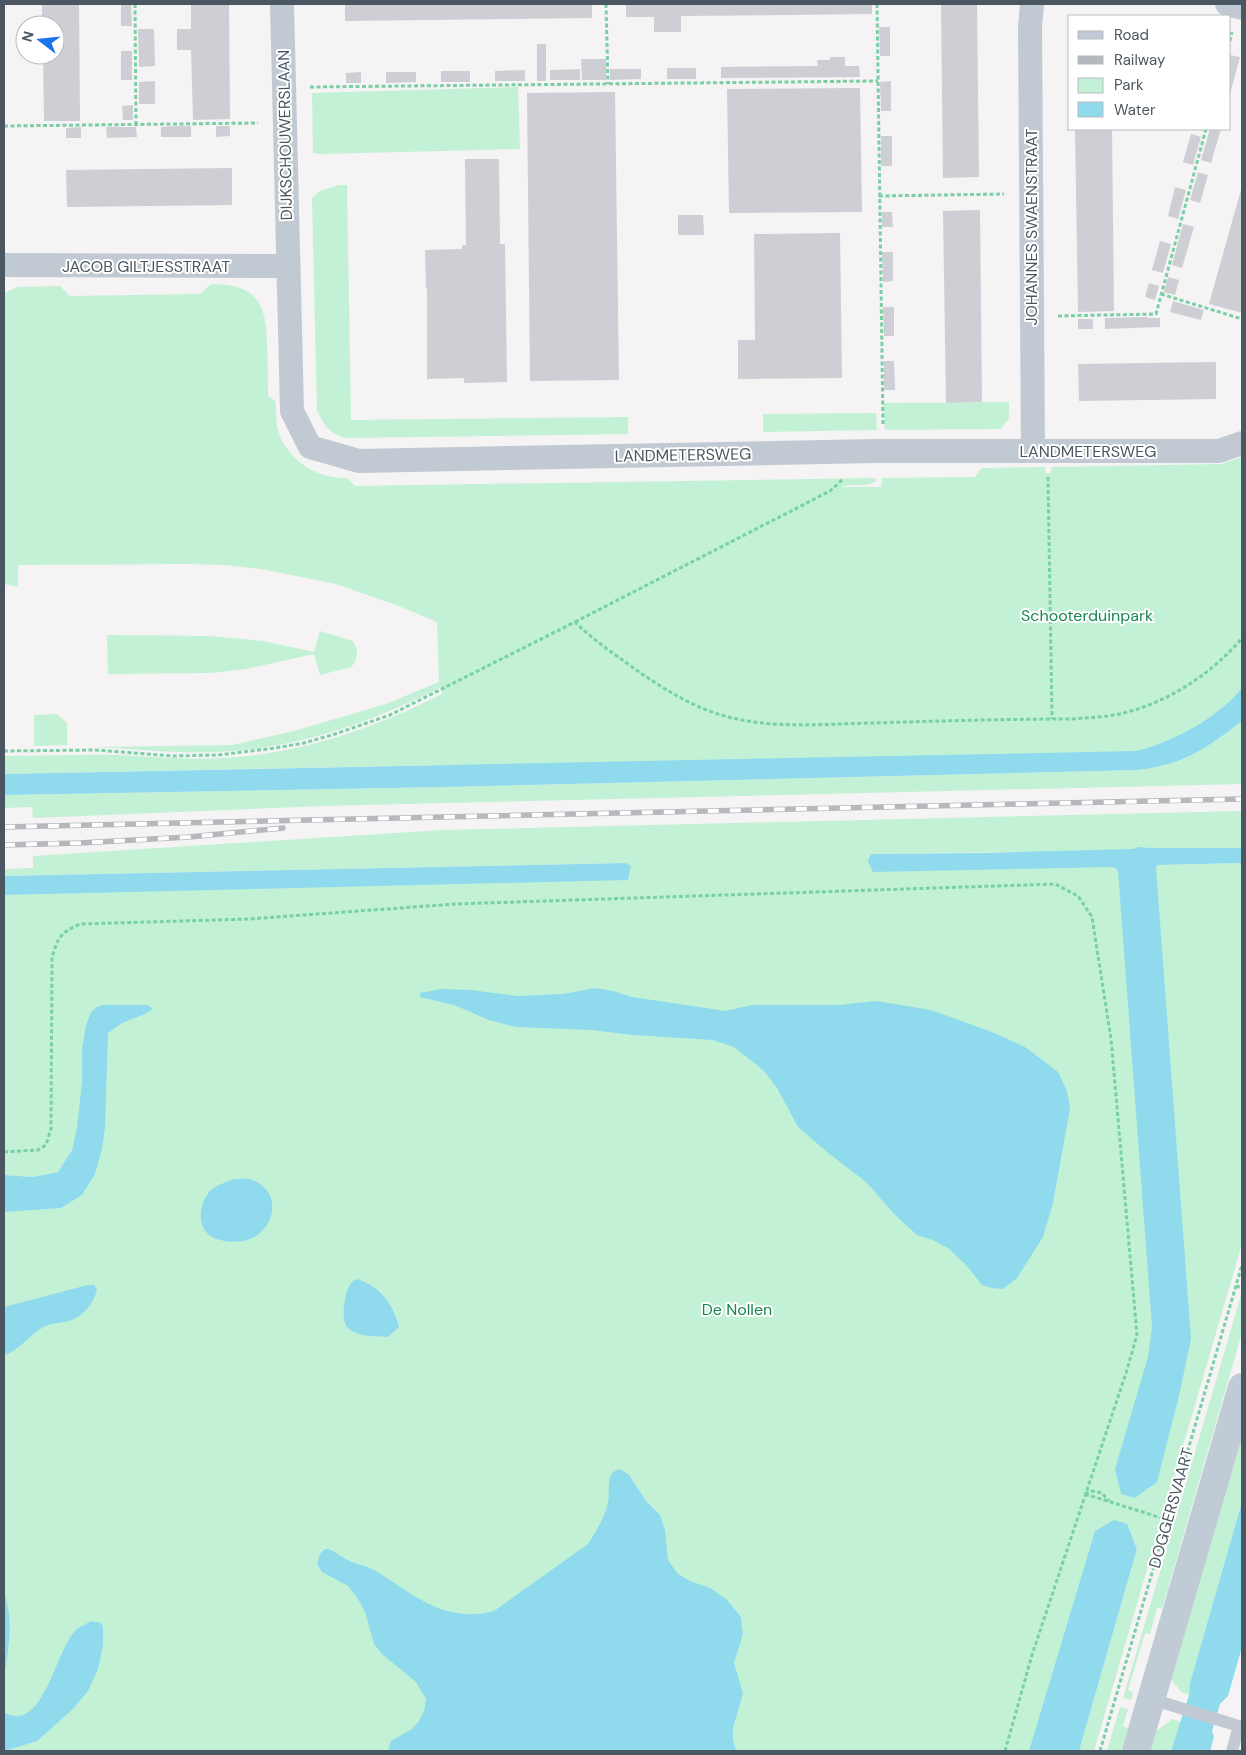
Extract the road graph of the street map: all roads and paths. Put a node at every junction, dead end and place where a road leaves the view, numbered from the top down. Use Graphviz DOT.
graph roads {
  1 [pos="135,4"];
  2 [pos="282,4"];
  3 [pos="606,4"];
  4 [pos="876,4"];
  5 [pos="1032,4"];
  6 [pos="1226,4"];
  7 [pos="1242,8"];
  8 [pos="878,81"];
  9 [pos="608,84"];
  10 [pos="284,88"];
  11 [pos="285,122"];
  12 [pos="136,124"];
  13 [pos="4,126"];
  14 [pos="1206,130"];
  15 [pos="1031,194"];
  16 [pos="879,196"];
  17 [pos="4,265"];
  18 [pos="288,266"];
  19 [pos="1161,294"];
  20 [pos="1032,317"];
  21 [pos="1242,319"];
  22 [pos="1242,443"];
  23 [pos="874,451"];
  24 [pos="1033,451"];
  25 [pos="575,622"];
  26 [pos="1242,638"];
  27 [pos="1052,718"];
  28 [pos="4,752"];
  29 [pos="4,1152"];
  30 [pos="1242,1265"];
  31 [pos="1236,1286"];
  32 [pos="1242,1288"];
  33 [pos="1242,1387"];
  34 [pos="1085,1494"];
  35 [pos="1168,1520"];
  36 [pos="1151,1699"];
  37 [pos="1241,1726"];
  38 [pos="1005,1751"];
  39 [pos="1100,1751"];
  40 [pos="1136,1751"];
  41 [pos="1232,1751"];
  1 -- 12 [label="path"];
  2 -- 10 [label="street, DIJKSCHOUWERSLAAN"];
  3 -- 9 [label="path"];
  4 -- 8 [label="path"];
  5 -- 15 [label="street, JOHANNES SWAENSTRAAT"];
  6 -- 7 [label="street"];
  8 -- 9 [label="path"];
  8 -- 16 [label="path"];
  9 -- 10 [label="path"];
  10 -- 11 [label="street, DIJKSCHOUWERSLAAN"];
  11 -- 12 [label="path"];
  11 -- 18 [label="street, DIJKSCHOUWERSLAAN"];
  12 -- 13 [label="path"];
  14 -- 19 [label="path"];
  15 -- 16 [label="path"];
  15 -- 20 [label="street, JOHANNES SWAENSTRAAT"];
  16 -- 23 [label="path"];
  17 -- 18 [label="street, JACOB GILTJESSTRAAT"];
  18 -- 23 [label="street, LANDMETERSWEG"];
  19 -- 20 [label="path"];
  19 -- 21 [label="path"];
  20 -- 24 [label="street, JOHANNES SWAENSTRAAT"];
  22 -- 24 [label="street, LANDMETERSWEG"];
  23 -- 24 [label="street, LANDMETERSWEG"];
  23 -- 25 [label="path"];
  24 -- 27 [label="path"];
  25 -- 27 [label="path"];
  25 -- 28 [label="path"];
  26 -- 27 [label="path"];
  29 -- 34 [label="path"];
  30 -- 31 [label="path, DOGGERSVAART"];
  31 -- 32 [label="path"];
  31 -- 35 [label="path, DOGGERSVAART"];
  33 -- 36 [label="street"];
  34 -- 35 [label="path"];
  34 -- 38 [label="path"];
  35 -- 39 [label="path, DOGGERSVAART"];
  36 -- 37 [label="lane"];
  36 -- 40 [label="street"];
  37 -- 41 [label="lane"];
}
